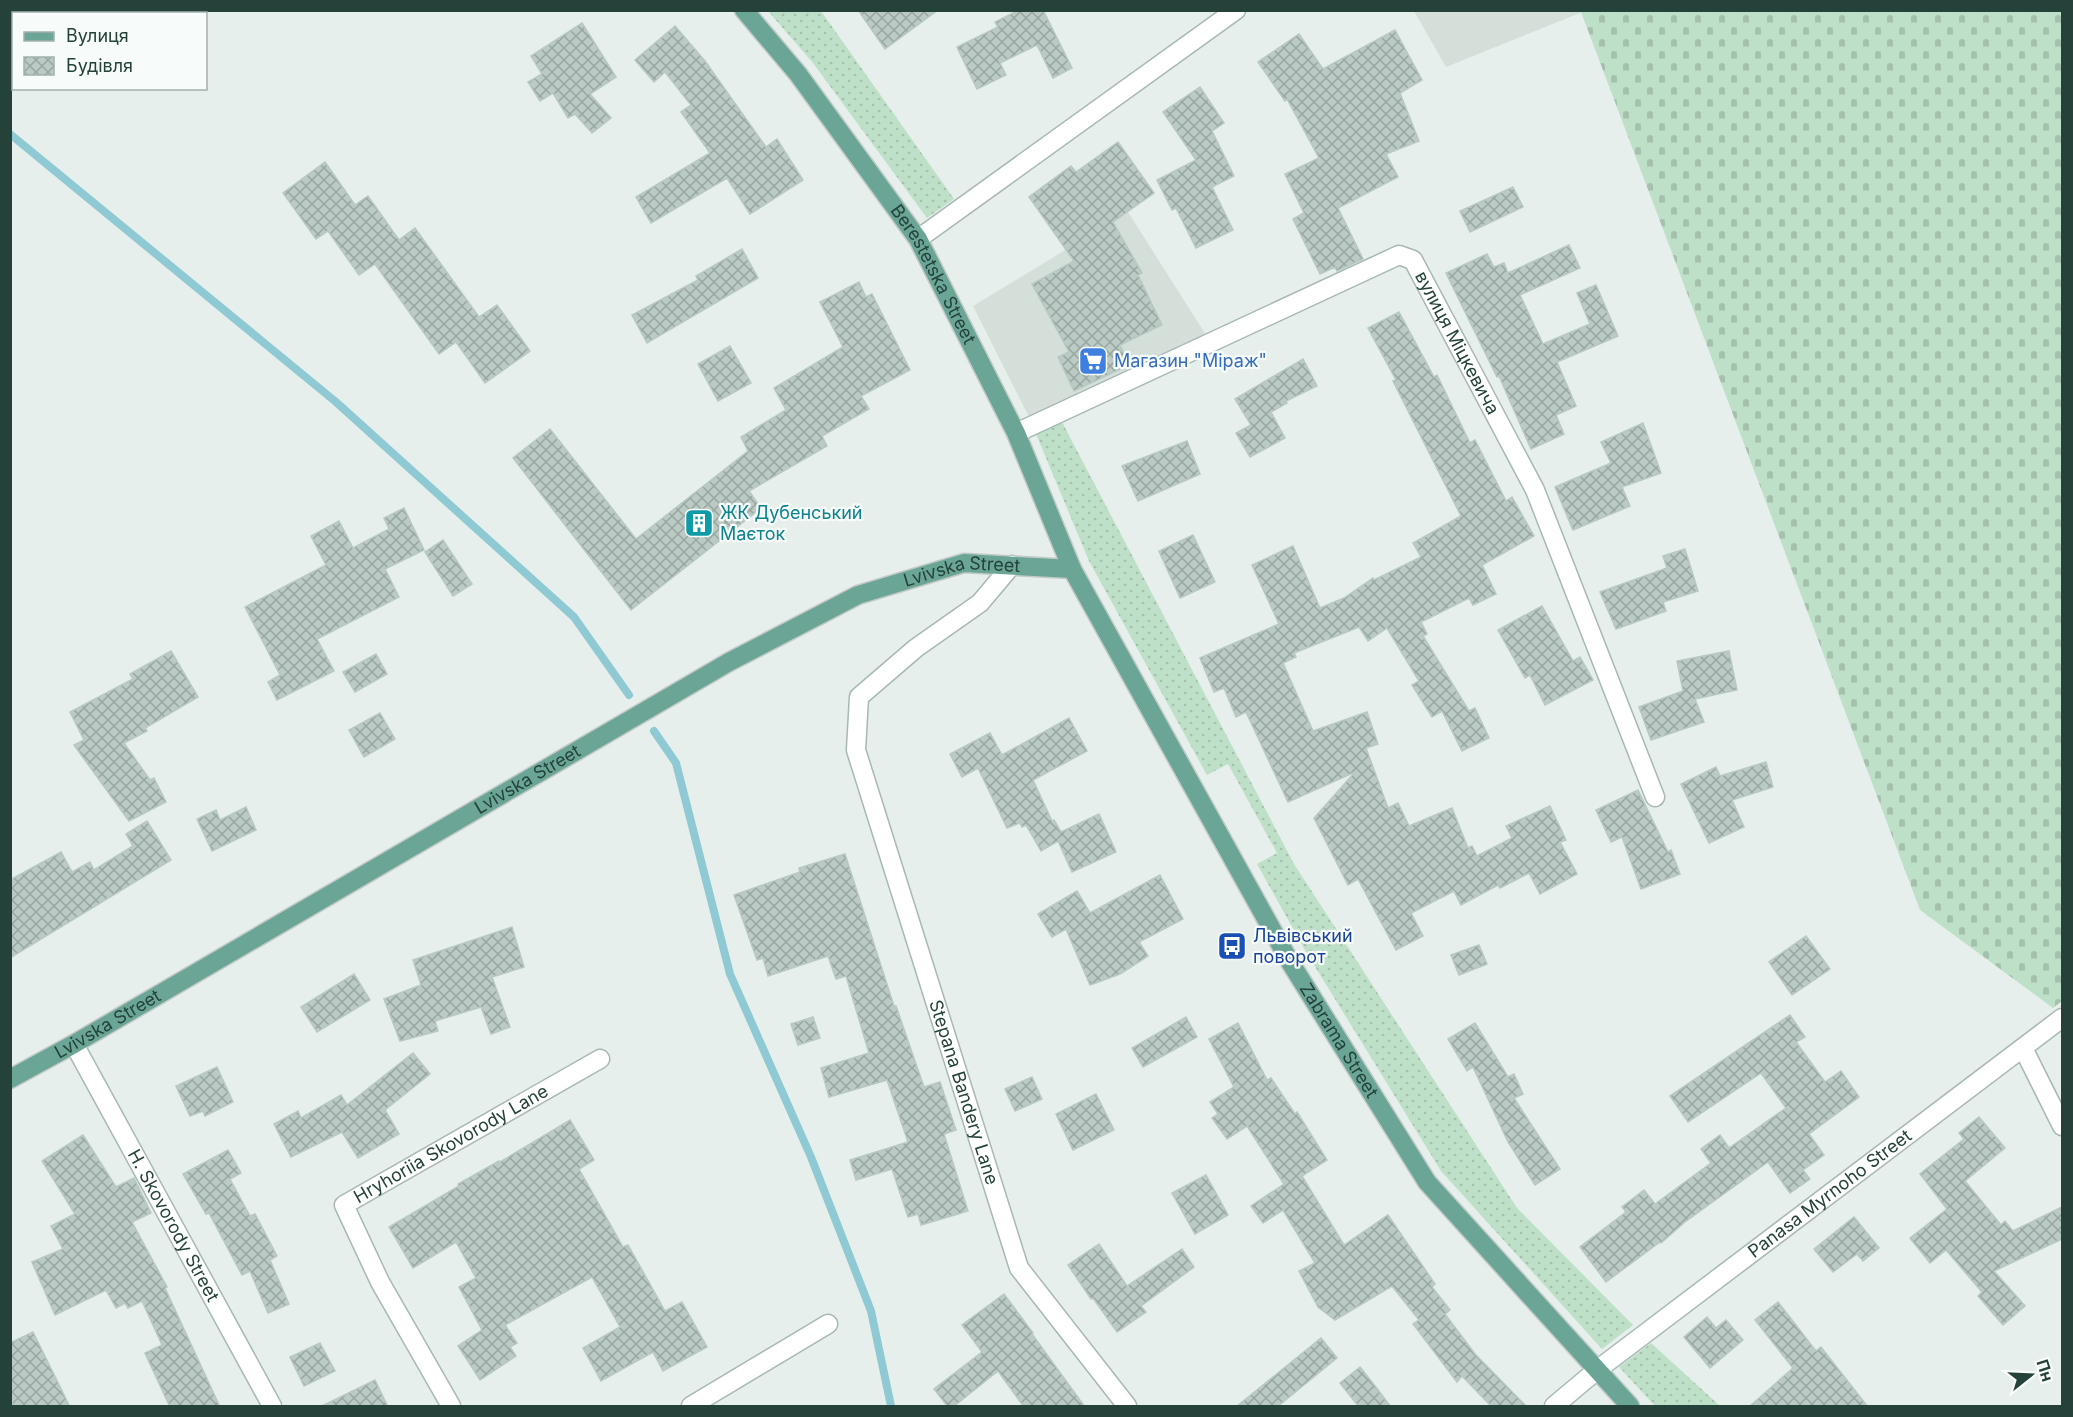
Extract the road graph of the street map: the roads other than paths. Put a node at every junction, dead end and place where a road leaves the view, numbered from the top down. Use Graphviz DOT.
graph roads {
  1 [pos="744,10"];
  2 [pos="1236,10"];
  3 [pos="918,239"];
  4 [pos="1016,433"];
  5 [pos="1012,565"];
  6 [pos="1072,569"];
  7 [pos="1655,797"];
  8 [pos="2062,1018"];
  9 [pos="74,1044"];
  10 [pos="2023,1048"];
  11 [pos="600,1059"];
  12 [pos="10,1079"];
  13 [pos="2062,1126"];
  14 [pos="828,1324"];
  15 [pos="1597,1370"];
  16 [pos="272,1407"];
  17 [pos="451,1407"];
  18 [pos="691,1407"];
  19 [pos="1127,1407"];
  20 [pos="1554,1407"];
  21 [pos="1630,1407"];
  1 -- 3 [label="main road, Berestetska Street"];
  2 -- 3 [label="street"];
  3 -- 4 [label="main road, Berestetska Street"];
  4 -- 6 [label="main road, Berestetska Street"];
  4 -- 7 [label="street, вулиця Міцкевича"];
  5 -- 6 [label="main road, Lvivska Street"];
  5 -- 9 [label="main road, Lvivska Street"];
  5 -- 19 [label="street, Stepana Bandery Lane"];
  6 -- 15 [label="main road, Zabrama Street"];
  8 -- 10 [label="street, Panasa Myrnoho Street"];
  9 -- 12 [label="main road, Lvivska Street"];
  9 -- 16 [label="street, H. Skovorody Street"];
  10 -- 13 [label="street"];
  10 -- 15 [label="street, Panasa Myrnoho Street"];
  11 -- 17 [label="street, Hryhoriia Skovorody Lane"];
  14 -- 18 [label="street"];
  15 -- 20 [label="street, Panasa Myrnoho Street"];
  15 -- 21 [label="main road, Zabrama Street"];
}
